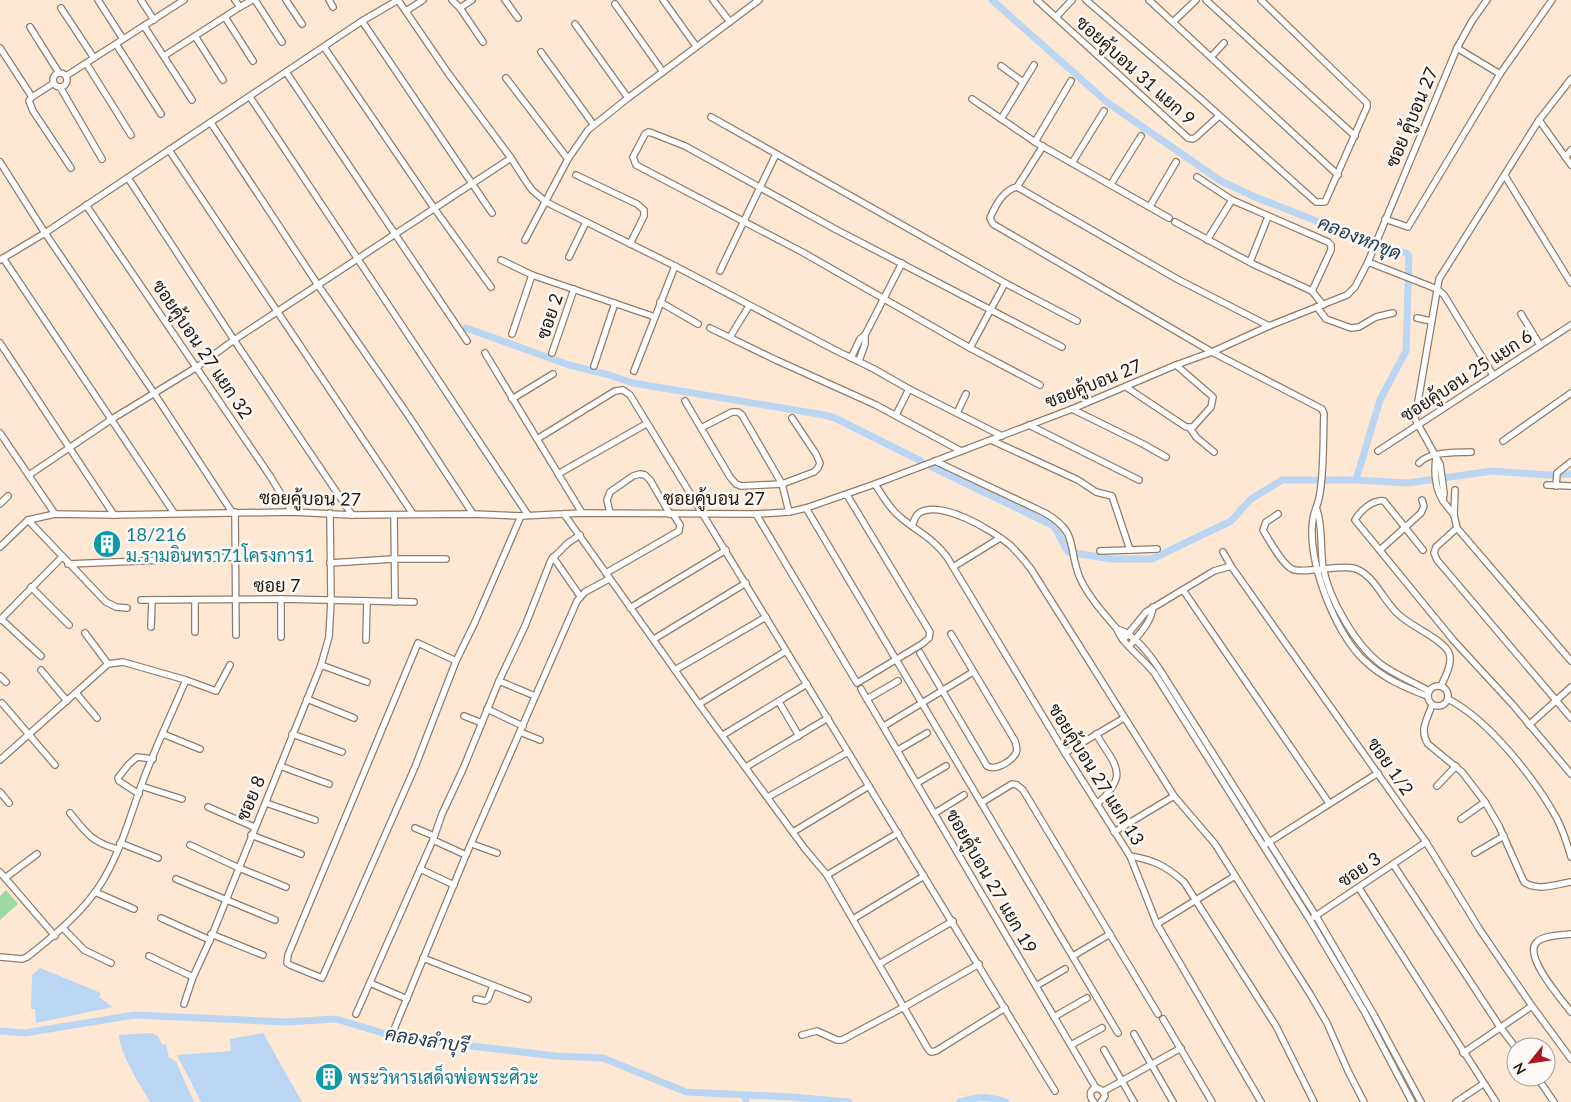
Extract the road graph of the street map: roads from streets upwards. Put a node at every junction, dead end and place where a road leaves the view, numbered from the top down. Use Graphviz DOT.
graph roads {
  1 [pos="98,0"];
  2 [pos="141,0"];
  3 [pos="184,0"];
  4 [pos="235,0"];
  5 [pos="254,0"];
  6 [pos="286,0"];
  7 [pos="329,0"];
  8 [pos="398,0"];
  9 [pos="423,0"];
  10 [pos="452,0"];
  11 [pos="472,0"];
  12 [pos="505,0"];
  13 [pos="663,0"];
  14 [pos="713,0"];
  15 [pos="759,0"];
  16 [pos="1037,0"];
  17 [pos="1072,0"];
  18 [pos="1086,0"];
  19 [pos="1149,0"];
  20 [pos="1196,0"];
  21 [pos="1206,0"];
  22 [pos="1261,0"];
  23 [pos="1487,0"];
  24 [pos="1552,0"];
  25 [pos="615,4"];
  26 [pos="240,7"];
  27 [pos="333,7"];
  28 [pos="61,8"];
  29 [pos="460,8"];
  30 [pos="406,11"];
  31 [pos="225,16"];
  32 [pos="1056,17"];
  33 [pos="518,18"];
  34 [pos="154,20"];
  35 [pos="362,21"];
  36 [pos="730,22"];
  37 [pos="1173,22"];
  38 [pos="302,24"];
  39 [pos="575,24"];
  40 [pos="144,26"];
  41 [pos="30,27"];
  42 [pos="195,36"];
  43 [pos="123,39"];
  44 [pos="282,42"];
  45 [pos="483,42"];
  46 [pos="1224,43"];
  47 [pos="116,44"];
  48 [pos="696,46"];
  49 [pos="324,47"];
  50 [pos="0,48"];
  51 [pos="1457,48"];
  52 [pos="541,52"];
  53 [pos="164,56"];
  54 [pos="1211,57"];
  55 [pos="94,58"];
  56 [pos="253,61"];
  57 [pos="86,63"];
  58 [pos="1034,65"];
  59 [pos="1001,66"];
  60 [pos="286,72"];
  61 [pos="663,72"];
  62 [pos="59,73"];
  63 [pos="1500,74"];
  64 [pos="66,76"];
  65 [pos="506,78"];
  66 [pos="1571,79"];
  67 [pos="223,80"];
  68 [pos="1071,81"];
  69 [pos="1024,82"];
  70 [pos="54,83"];
  71 [pos="60,87"];
  72 [pos="32,97"];
  73 [pos="250,97"];
  74 [pos="628,98"];
  75 [pos="972,99"];
  76 [pos="192,100"];
  77 [pos="1104,111"];
  78 [pos="161,114"];
  79 [pos="1219,116"];
  80 [pos="711,117"];
  81 [pos="1001,119"];
  82 [pos="1539,120"];
  83 [pos="211,123"];
  84 [pos="593,124"];
  85 [pos="131,136"];
  86 [pos="1141,136"];
  87 [pos="1355,136"];
  88 [pos="1035,142"];
  89 [pos="1043,146"];
  90 [pos="169,150"];
  91 [pos="1571,150"];
  92 [pos="776,154"];
  93 [pos="1565,157"];
  94 [pos="511,158"];
  95 [pos="102,159"];
  96 [pos="568,159"];
  97 [pos="0,162"];
  98 [pos="1176,162"];
  99 [pos="1072,163"];
  100 [pos="1571,165"];
  101 [pos="71,168"];
  102 [pos="576,174"];
  103 [pos="1338,175"];
  104 [pos="1505,176"];
  105 [pos="1197,177"];
  106 [pos="128,178"];
  107 [pos="472,183"];
  108 [pos="1111,184"];
  109 [pos="1017,187"];
  110 [pos="760,188"];
  111 [pos="1232,200"];
  112 [pos="546,202"];
  113 [pos="86,205"];
  114 [pos="1150,206"];
  115 [pos="434,208"];
  116 [pos="492,212"];
  117 [pos="1268,217"];
  118 [pos="1169,218"];
  119 [pos="1385,219"];
  120 [pos="744,221"];
  121 [pos="586,222"];
  122 [pos="1175,222"];
  123 [pos="45,233"];
  124 [pos="395,233"];
  125 [pos="525,240"];
  126 [pos="1207,240"];
  127 [pos="630,244"];
  128 [pos="1373,251"];
  129 [pos="569,258"];
  130 [pos="2,259"];
  131 [pos="357,259"];
  132 [pos="501,260"];
  133 [pos="1250,262"];
  134 [pos="1368,262"];
  135 [pos="902,263"];
  136 [pos="675,266"];
  137 [pos="720,271"];
  138 [pos="532,275"];
  139 [pos="1005,283"];
  140 [pos="1571,283"];
  141 [pos="318,284"];
  142 [pos="491,287"];
  143 [pos="574,289"];
  144 [pos="1437,289"];
  145 [pos="1312,291"];
  146 [pos="884,300"];
  147 [pos="660,302"];
  148 [pos="615,303"];
  149 [pos="749,306"];
  150 [pos="1320,306"];
  151 [pos="991,309"];
  152 [pos="277,313"];
  153 [pos="1393,313"];
  154 [pos="1521,314"];
  155 [pos="655,317"];
  156 [pos="1417,318"];
  157 [pos="1431,320"];
  158 [pos="1077,321"];
  159 [pos="698,324"];
  160 [pos="1571,325"];
  161 [pos="1269,326"];
  162 [pos="710,328"];
  163 [pos="512,334"];
  164 [pos="865,335"];
  165 [pos="730,337"];
  166 [pos="234,340"];
  167 [pos="467,341"];
  168 [pos="0,343"];
  169 [pos="1540,345"];
  170 [pos="970,348"];
  171 [pos="1062,348"];
  172 [pos="1212,352"];
  173 [pos="486,353"];
  174 [pos="552,353"];
  175 [pos="851,358"];
  176 [pos="859,361"];
  177 [pos="1176,365"];
  178 [pos="594,366"];
  179 [pos="197,367"];
  180 [pos="634,371"];
  181 [pos="553,374"];
  182 [pos="1493,375"];
  183 [pos="1040,385"];
  184 [pos="1126,387"];
  185 [pos="909,389"];
  186 [pos="154,393"];
  187 [pos="1571,393"];
  188 [pos="966,394"];
  189 [pos="512,399"];
  190 [pos="685,401"];
  191 [pos="1072,409"];
  192 [pos="957,413"];
  193 [pos="896,415"];
  194 [pos="792,418"];
  195 [pos="112,419"];
  196 [pos="646,424"];
  197 [pos="1418,424"];
  198 [pos="1029,425"];
  199 [pos="701,428"];
  200 [pos="1190,428"];
  201 [pos="0,433"];
  202 [pos="1002,436"];
  203 [pos="537,439"];
  204 [pos="991,440"];
  205 [pos="1502,441"];
  206 [pos="69,448"];
  207 [pos="961,451"];
  208 [pos="1378,451"];
  209 [pos="1214,452"];
  210 [pos="1471,452"];
  211 [pos="1435,456"];
  212 [pos="1166,457"];
  213 [pos="935,461"];
  214 [pos="1571,462"];
  215 [pos="1419,463"];
  216 [pos="558,474"];
  217 [pos="29,475"];
  218 [pos="1139,480"];
  219 [pos="1556,483"];
  220 [pos="782,484"];
  221 [pos="876,484"];
  222 [pos="1547,485"];
  223 [pos="1571,486"];
  224 [pos="1455,490"];
  225 [pos="847,495"];
  226 [pos="8,496"];
  227 [pos="1422,500"];
  228 [pos="0,504"];
  229 [pos="806,508"];
  230 [pos="1317,510"];
  231 [pos="234,512"];
  232 [pos="292,512"];
  233 [pos="789,512"];
  234 [pos="174,513"];
  235 [pos="330,513"];
  236 [pos="582,513"];
  237 [pos="610,513"];
  238 [pos="55,514"];
  239 [pos="413,514"];
  240 [pos="472,514"];
  241 [pos="564,514"];
  242 [pos="671,514"];
  243 [pos="702,514"];
  244 [pos="756,514"];
  245 [pos="1278,514"];
  246 [pos="114,515"];
  247 [pos="352,515"];
  248 [pos="394,515"];
  249 [pos="528,515"];
  250 [pos="1454,515"];
  251 [pos="521,516"];
  252 [pos="28,520"];
  253 [pos="912,526"];
  254 [pos="1406,528"];
  255 [pos="1457,528"];
  256 [pos="580,535"];
  257 [pos="1000,538"];
  258 [pos="1,545"];
  259 [pos="1157,549"];
  260 [pos="726,550"];
  261 [pos="1130,550"];
  262 [pos="1380,550"];
  263 [pos="1424,550"];
  264 [pos="1100,552"];
  265 [pos="1222,552"];
  266 [pos="62,557"];
  267 [pos="236,557"];
  268 [pos="553,557"];
  269 [pos="393,559"];
  270 [pos="446,559"];
  271 [pos="330,563"];
  272 [pos="68,564"];
  273 [pos="1231,566"];
  274 [pos="953,567"];
  275 [pos="1316,569"];
  276 [pos="1323,569"];
  277 [pos="607,576"];
  278 [pos="746,583"];
  279 [pos="31,587"];
  280 [pos="1183,590"];
  281 [pos="580,596"];
  282 [pos="141,600"];
  283 [pos="152,600"];
  284 [pos="195,600"];
  285 [pos="237,600"];
  286 [pos="281,600"];
  287 [pos="331,601"];
  288 [pos="367,601"];
  289 [pos="395,602"];
  290 [pos="414,602"];
  291 [pos="1154,607"];
  292 [pos="127,608"];
  293 [pos="630,608"];
  294 [pos="766,617"];
  295 [pos="1344,619"];
  296 [pos="0,620"];
  297 [pos="1337,622"];
  298 [pos="69,625"];
  299 [pos="151,627"];
  300 [pos="1115,627"];
  301 [pos="85,632"];
  302 [pos="194,632"];
  303 [pos="950,634"];
  304 [pos="1128,634"];
  305 [pos="236,635"];
  306 [pos="281,637"];
  307 [pos="654,639"];
  308 [pos="366,640"];
  309 [pos="1123,640"];
  310 [pos="1134,640"];
  311 [pos="1129,646"];
  312 [pos="786,650"];
  313 [pos="920,653"];
  314 [pos="41,656"];
  315 [pos="1373,657"];
  316 [pos="895,659"];
  317 [pos="456,661"];
  318 [pos="1571,661"];
  319 [pos="108,664"];
  320 [pos="1368,664"];
  321 [pos="230,665"];
  322 [pos="321,665"];
  323 [pos="41,670"];
  324 [pos="675,670"];
  325 [pos="974,672"];
  326 [pos="0,676"];
  327 [pos="186,680"];
  328 [pos="499,681"];
  329 [pos="898,681"];
  330 [pos="6,682"];
  331 [pos="367,682"];
  332 [pos="807,684"];
  333 [pos="1441,686"];
  334 [pos="1571,687"];
  335 [pos="862,689"];
  336 [pos="942,692"];
  337 [pos="76,693"];
  338 [pos="1428,693"];
  339 [pos="535,696"];
  340 [pos="308,699"];
  341 [pos="868,699"];
  342 [pos="1448,699"];
  343 [pos="1556,700"];
  344 [pos="67,701"];
  345 [pos="779,702"];
  346 [pos="2,703"];
  347 [pos="698,704"];
  348 [pos="922,704"];
  349 [pos="1432,705"];
  350 [pos="487,709"];
  351 [pos="464,716"];
  352 [pos="97,718"];
  353 [pos="354,718"];
  354 [pos="828,718"];
  355 [pos="1124,718"];
  356 [pos="1571,718"];
  357 [pos="482,723"];
  358 [pos="1529,725"];
  359 [pos="884,726"];
  360 [pos="521,729"];
  361 [pos="927,732"];
  362 [pos="29,734"];
  363 [pos="163,734"];
  364 [pos="292,734"];
  365 [pos="1096,734"];
  366 [pos="723,735"];
  367 [pos="799,736"];
  368 [pos="540,740"];
  369 [pos="200,749"];
  370 [pos="898,750"];
  371 [pos="342,752"];
  372 [pos="848,752"];
  373 [pos="1065,753"];
  374 [pos="153,759"];
  375 [pos="0,760"];
  376 [pos="55,765"];
  377 [pos="280,766"];
  378 [pos="946,766"];
  379 [pos="1456,766"];
  380 [pos="746,767"];
  381 [pos="1378,773"];
  382 [pos="1571,774"];
  383 [pos="917,783"];
  384 [pos="329,784"];
  385 [pos="141,786"];
  386 [pos="869,786"];
  387 [pos="1437,786"];
  388 [pos="0,792"];
  389 [pos="139,794"];
  390 [pos="964,795"];
  391 [pos="1174,796"];
  392 [pos="182,798"];
  393 [pos="768,798"];
  394 [pos="1485,802"];
  395 [pos="9,803"];
  396 [pos="266,803"];
  397 [pos="981,803"];
  398 [pos="1329,803"];
  399 [pos="1097,804"];
  400 [pos="208,807"];
  401 [pos="70,813"];
  402 [pos="935,813"];
  403 [pos="1462,819"];
  404 [pos="315,820"];
  405 [pos="254,827"];
  406 [pos="415,828"];
  407 [pos="793,832"];
  408 [pos="1114,832"];
  409 [pos="898,833"];
  410 [pos="251,835"];
  411 [pos="1504,836"];
  412 [pos="434,838"];
  413 [pos="1426,842"];
  414 [pos="472,844"];
  415 [pos="1266,844"];
  416 [pos="190,845"];
  417 [pos="119,846"];
  418 [pos="497,853"];
  419 [pos="1475,853"];
  420 [pos="37,854"];
  421 [pos="301,854"];
  422 [pos="466,855"];
  423 [pos="1130,856"];
  424 [pos="1571,857"];
  425 [pos="158,858"];
  426 [pos="1393,864"];
  427 [pos="239,868"];
  428 [pos="420,869"];
  429 [pos="0,872"];
  430 [pos="827,875"];
  431 [pos="924,876"];
  432 [pos="1235,876"];
  433 [pos="5,878"];
  434 [pos="176,879"];
  435 [pos="1571,882"];
  436 [pos="454,885"];
  437 [pos="286,887"];
  438 [pos="1359,888"];
  439 [pos="95,892"];
  440 [pos="225,900"];
  441 [pos="1196,900"];
  442 [pos="134,910"];
  443 [pos="1316,916"];
  444 [pos="161,918"];
  445 [pos="854,919"];
  446 [pos="275,920"];
  447 [pos="1310,920"];
  448 [pos="953,921"];
  449 [pos="1157,924"];
  450 [pos="63,928"];
  451 [pos="1110,934"];
  452 [pos="1571,934"];
  453 [pos="55,936"];
  454 [pos="210,937"];
  455 [pos="263,955"];
  456 [pos="149,956"];
  457 [pos="1073,956"];
  458 [pos="0,957"];
  459 [pos="423,958"];
  460 [pos="111,963"];
  461 [pos="879,964"];
  462 [pos="979,964"];
  463 [pos="1065,969"];
  464 [pos="193,977"];
  465 [pos="370,983"];
  466 [pos="493,986"];
  467 [pos="1036,986"];
  468 [pos="1087,998"];
  469 [pos="407,999"];
  470 [pos="476,999"];
  471 [pos="528,999"];
  472 [pos="184,1004"];
  473 [pos="1532,1006"];
  474 [pos="904,1008"];
  475 [pos="1005,1008"];
  476 [pos="1571,1012"];
  477 [pos="356,1014"];
  478 [pos="1158,1014"];
  479 [pos="1054,1017"];
  480 [pos="1163,1019"];
  481 [pos="394,1027"];
  482 [pos="1500,1027"];
  483 [pos="1102,1028"];
  484 [pos="1118,1033"];
  485 [pos="1134,1034"];
  486 [pos="802,1035"];
  487 [pos="1508,1037"];
  488 [pos="1071,1045"];
  489 [pos="1180,1048"];
  490 [pos="1104,1050"];
  491 [pos="1463,1053"];
  492 [pos="1571,1059"];
  493 [pos="1152,1065"];
  494 [pos="1122,1082"];
  495 [pos="1483,1084"];
  496 [pos="1544,1087"];
  497 [pos="1096,1088"];
  498 [pos="1055,1091"];
  499 [pos="1104,1091"];
  500 [pos="1094,1102"];
  501 [pos="1101,1102"];
  502 [pos="1134,1102"];
  503 [pos="1173,1102"];
  504 [pos="1212,1102"];
  505 [pos="1261,1102"];
  506 [pos="1314,1102"];
  507 [pos="1364,1102"];
  508 [pos="1412,1102"];
  509 [pos="1421,1102"];
  510 [pos="1456,1102"];
  511 [pos="1496,1102"];
  512 [pos="1554,1102"];
  1 -- 43 [label="street"];
  2 -- 34 [label="street"];
  3 -- 34 [label="street"];
  4 -- 26 [label="street"];
  5 -- 26 [label="street"];
  5 -- 44 [label="street"];
  6 -- 38 [label="street"];
  7 -- 27 [label="street"];
  8 -- 30 [label="street"];
  8 -- 35 [label="street"];
  9 -- 30 [label="street"];
  10 -- 29 [label="street"];
  11 -- 29 [label="street"];
  12 -- 33 [label="street"];
  13 -- 48 [label="street"];
  14 -- 36 [label="street"];
  15 -- 36 [label="street"];
  16 -- 32 [label="street"];
  17 -- 32 [label="street"];
  18 -- 79 [label="street"];
  19 -- 37 [label="street"];
  20 -- 37 [label="street"];
  21 -- 87 [label="street"];
  22 -- 87 [label="street"];
  23 -- 51 [label="street, ซอย คู้บอน 27"];
  24 -- 63 [label="street"];
  25 -- 61 [label="street"];
  26 -- 31 [label="street"];
  28 -- 55 [label="street"];
  29 -- 45 [label="street"];
  30 -- 94 [label="street"];
  31 -- 42 [label="street"];
  31 -- 56 [label="street"];
  32 -- 79 [label="street, ซอยคู้บอน 31 แยก 9"];
  34 -- 40 [label="street"];
  35 -- 49 [label="street"];
  35 -- 107 [label="street"];
  36 -- 48 [label="street"];
  37 -- 54 [label="street"];
  39 -- 74 [label="street"];
  40 -- 43 [label="street"];
  40 -- 53 [label="street"];
  41 -- 62 [label="street"];
  42 -- 53 [label="street"];
  42 -- 67 [label="street"];
  43 -- 47 [label="street"];
  46 -- 54 [label="street"];
  47 -- 55 [label="street"];
  47 -- 78 [label="street"];
  48 -- 61 [label="street"];
  49 -- 60 [label="street"];
  49 -- 115 [label="street"];
  50 -- 72 [label="street"];
  51 -- 63 [label="street"];
  51 -- 119 [label="street, ซอย คู้บอน 27"];
  52 -- 84 [label="street"];
  53 -- 76 [label="street"];
  54 -- 103 [label="street"];
  55 -- 57 [label="street"];
  57 -- 64 [label="street"];
  57 -- 85 [label="street"];
  58 -- 69 [label="street"];
  59 -- 69 [label="street"];
  60 -- 73 [label="street"];
  60 -- 124 [label="street"];
  61 -- 74 [label="street"];
  62 -- 64 [label="street"];
  62 -- 70 [label="street"];
  63 -- 119 [label="street"];
  64 -- 71 [label="street"];
  65 -- 96 [label="street"];
  66 -- 82 [label="street"];
  68 -- 88 [label="street"];
  69 -- 81 [label="street"];
  70 -- 71 [label="street"];
  70 -- 72 [label="street"];
  71 -- 95 [label="street"];
  72 -- 101 [label="street"];
  73 -- 83 [label="street"];
  73 -- 131 [label="street"];
  74 -- 84 [label="street"];
  75 -- 81 [label="street"];
  77 -- 99 [label="street"];
  79 -- 103 [label="street"];
  80 -- 92 [label="street"];
  81 -- 88 [label="street"];
  82 -- 93 [label="street"];
  82 -- 104 [label="street"];
  83 -- 90 [label="street"];
  83 -- 141 [label="street"];
  84 -- 96 [label="street"];
  86 -- 108 [label="street"];
  87 -- 103 [label="street"];
  88 -- 89 [label="street"];
  89 -- 99 [label="street"];
  89 -- 109 [label="street"];
  90 -- 106 [label="street"];
  90 -- 152 [label="street"];
  91 -- 93 [label="street"];
  92 -- 110 [label="street"];
  92 -- 139 [label="street"];
  93 -- 100 [label="street"];
  94 -- 107 [label="street"];
  94 -- 112 [label="street"];
  96 -- 112 [label="street"];
  97 -- 123 [label="street"];
  98 -- 114 [label="street"];
  99 -- 108 [label="street"];
  102 -- 127 [label="street"];
  104 -- 140 [label="street"];
  104 -- 144 [label="street"];
  105 -- 111 [label="street"];
  106 -- 113 [label="street"];
  106 -- 166 [label="street"];
  107 -- 115 [label="street"];
  107 -- 116 [label="street"];
  108 -- 114 [label="street"];
  109 -- 161 [label="street"];
  109 -- 172 [label="street"];
  110 -- 120 [label="street"];
  110 -- 120 [label="street"];
  110 -- 135 [label="street"];
  111 -- 117 [label="street"];
  111 -- 126 [label="street"];
  112 -- 121 [label="street"];
  112 -- 125 [label="street"];
  113 -- 123 [label="street"];
  113 -- 179 [label="street, ซอยคู้บอน 27 แยก 32"];
  114 -- 118 [label="street"];
  115 -- 124 [label="street"];
  115 -- 142 [label="street"];
  117 -- 133 [label="street"];
  117 -- 145 [label="street"];
  119 -- 128 [label="street, ซอย คู้บอน 27"];
  120 -- 137 [label="street"];
  120 -- 146 [label="street"];
  121 -- 127 [label="street"];
  121 -- 129 [label="street"];
  122 -- 126 [label="street"];
  123 -- 130 [label="street"];
  123 -- 186 [label="street"];
  124 -- 131 [label="street"];
  124 -- 167 [label="street"];
  126 -- 133 [label="street"];
  127 -- 136 [label="street"];
  128 -- 134 [label="street, ซอยคู้บอน 27"];
  130 -- 195 [label="street"];
  131 -- 141 [label="street"];
  131 -- 249 [label="street"];
  132 -- 138 [label="street"];
  133 -- 145 [label="street"];
  134 -- 144 [label="street"];
  134 -- 150 [label="street, ซอยคู้บอน 27"];
  135 -- 146 [label="street"];
  135 -- 151 [label="street"];
  136 -- 147 [label="street"];
  136 -- 149 [label="street"];
  138 -- 143 [label="street"];
  138 -- 163 [label="street"];
  139 -- 151 [label="street"];
  139 -- 158 [label="street"];
  141 -- 152 [label="street"];
  141 -- 240 [label="street"];
  143 -- 148 [label="street"];
  143 -- 174 [label="street, ซอย 2"];
  144 -- 157 [label="street"];
  144 -- 182 [label="street"];
  145 -- 150 [label="street"];
  146 -- 164 [label="street"];
  146 -- 170 [label="street"];
  147 -- 155 [label="street"];
  147 -- 159 [label="street"];
  148 -- 155 [label="street"];
  148 -- 178 [label="street"];
  149 -- 165 [label="street"];
  149 -- 175 [label="street"];
  150 -- 153 [label="street"];
  150 -- 161 [label="street, ซอยคู้บอน 27"];
  151 -- 170 [label="street"];
  151 -- 171 [label="street"];
  152 -- 166 [label="street"];
  152 -- 239 [label="street"];
  154 -- 169 [label="street"];
  155 -- 180 [label="street"];
  156 -- 157 [label="street"];
  157 -- 197 [label="street"];
  160 -- 169 [label="street, ซอยคู้บอน 25 แยก 6"];
  161 -- 172 [label="street, ซอยคู้บอน 27"];
  162 -- 165 [label="street"];
  164 -- 175 [label="street"];
  164 -- 176 [label="street"];
  165 -- 193 [label="street"];
  166 -- 179 [label="street"];
  166 -- 247 [label="street"];
  168 -- 206 [label="street"];
  169 -- 182 [label="street, ซอยคู้บอน 25 แยก 6"];
  170 -- 183 [label="street"];
  172 -- 177 [label="street, ซอยคู้บอน 27"];
  172 -- 230 [label="street"];
  173 -- 189 [label="street"];
  175 -- 176 [label="street"];
  176 -- 185 [label="street"];
  177 -- 184 [label="street, ซอยคู้บอน 27"];
  177 -- 200 [label="street"];
  179 -- 186 [label="street"];
  179 -- 232 [label="street, ซอยคู้บอน 27 แยก 32"];
  181 -- 189 [label="street"];
  182 -- 197 [label="street, ซอยคู้บอน 25 แยก 6"];
  184 -- 191 [label="street, ซอยคู้บอน 27"];
  184 -- 200 [label="street"];
  185 -- 192 [label="street"];
  185 -- 193 [label="street"];
  186 -- 195 [label="street"];
  186 -- 231 [label="street"];
  187 -- 205 [label="street"];
  188 -- 192 [label="street"];
  189 -- 203 [label="street"];
  190 -- 199 [label="street"];
  191 -- 198 [label="street, ซอยคู้บอน 27"];
  191 -- 212 [label="street"];
  192 -- 202 [label="street"];
  193 -- 207 [label="street"];
  194 -- 220 [label="street"];
  195 -- 206 [label="street"];
  195 -- 234 [label="street"];
  196 -- 203 [label="street"];
  196 -- 216 [label="street"];
  196 -- 243 [label="street"];
  197 -- 208 [label="street, ซอยคู้บอน 25 แยก 6"];
  197 -- 211 [label="street"];
  198 -- 202 [label="street, ซอยคู้บอน 27"];
  198 -- 218 [label="street"];
  199 -- 220 [label="street"];
  199 -- 220 [label="street"];
  200 -- 209 [label="street"];
  201 -- 217 [label="street"];
  202 -- 204 [label="street, ซอยคู้บอน 27"];
  203 -- 216 [label="street"];
  204 -- 207 [label="street, ซอยคู้บอน 27"];
  204 -- 261 [label="street"];
  206 -- 217 [label="street"];
  206 -- 246 [label="street"];
  207 -- 213 [label="street, ซอยคู้บอน 27"];
  210 -- 211 [label="street"];
  211 -- 215 [label="street"];
  211 -- 250 [label="street"];
  213 -- 221 [label="street, ซอยคู้บอน 27"];
  213 -- 300 [label="street"];
  214 -- 219 [label="street"];
  216 -- 236 [label="street"];
  217 -- 238 [label="street"];
  219 -- 222 [label="street"];
  219 -- 223 [label="street"];
  220 -- 233 [label="street"];
  221 -- 225 [label="street, ซอยคู้บอน 27"];
  221 -- 253 [label="street, ซอยคู้บอน 27 แยก 13"];
  224 -- 250 [label="street"];
  225 -- 229 [label="street, ซอยคู้บอน 27"];
  225 -- 316 [label="street"];
  226 -- 228 [label="street"];
  227 -- 254 [label="street"];
  229 -- 233 [label="street, ซอยคู้บอน 27"];
  229 -- 316 [label="street"];
  230 -- 275 [label="street"];
  230 -- 276 [label="street"];
  231 -- 232 [label="street, ซอยคู้บอน 27"];
  231 -- 234 [label="street, ซอยคู้บอน 27"];
  231 -- 267 [label="street"];
  232 -- 235 [label="street, ซอยคู้บอน 27"];
  233 -- 244 [label="street, ซอยคู้บอน 27"];
  234 -- 246 [label="street, ซอยคู้บอน 27"];
  235 -- 247 [label="street, ซอยคู้บอน 27"];
  235 -- 271 [label="street, ซอย 8"];
  236 -- 237 [label="street, ซอยคู้บอน 27"];
  236 -- 241 [label="street, ซอยคู้บอน 27"];
  237 -- 242 [label="street, ซอยคู้บอน 27"];
  237 -- 242 [label="street"];
  238 -- 246 [label="street, ซอยคู้บอน 27"];
  238 -- 252 [label="street, ซอยคู้บอน 27"];
  239 -- 240 [label="street, ซอยคู้บอน 27"];
  239 -- 248 [label="street, ซอยคู้บอน 27"];
  240 -- 251 [label="street, ซอยคู้บอน 27"];
  241 -- 249 [label="street, ซอยคู้บอน 27"];
  241 -- 256 [label="street"];
  242 -- 243 [label="street, ซอยคู้บอน 27"];
  242 -- 277 [label="street"];
  243 -- 244 [label="street, ซอยคู้บอน 27"];
  243 -- 260 [label="street"];
  244 -- 316 [label="street"];
  245 -- 275 [label="street"];
  247 -- 248 [label="street, ซอยคู้บอน 27"];
  248 -- 269 [label="street"];
  249 -- 251 [label="street, ซอยคู้บอน 27"];
  250 -- 255 [label="street"];
  251 -- 317 [label="street"];
  252 -- 258 [label="street"];
  252 -- 266 [label="street"];
  253 -- 257 [label="street"];
  253 -- 274 [label="street, ซอยคู้บอน 27 แยก 13"];
  254 -- 262 [label="street"];
  254 -- 262 [label="street"];
  254 -- 263 [label="street"];
  255 -- 318 [label="street"];
  255 -- 343 [label="street"];
  256 -- 268 [label="street"];
  256 -- 277 [label="street"];
  257 -- 274 [label="street"];
  257 -- 355 [label="street"];
  259 -- 261 [label="street"];
  260 -- 278 [label="street"];
  260 -- 293 [label="street"];
  261 -- 264 [label="street"];
  262 -- 358 [label="street"];
  265 -- 273 [label="street, ซอย 1/2"];
  266 -- 272 [label="street"];
  266 -- 279 [label="street"];
  267 -- 272 [label="street"];
  267 -- 285 [label="street"];
  268 -- 281 [label="street"];
  268 -- 328 [label="street"];
  269 -- 270 [label="street"];
  269 -- 271 [label="street"];
  269 -- 289 [label="street"];
  271 -- 287 [label="street, ซอย 8"];
  272 -- 292 [label="street"];
  273 -- 280 [label="street"];
  273 -- 381 [label="street, ซอย 1/2"];
  274 -- 373 [label="street, ซอยคู้บอน 27 แยก 13"];
  275 -- 276 [label="street"];
  275 -- 297 [label="street"];
  276 -- 295 [label="street"];
  276 -- 333 [label="street"];
  277 -- 281 [label="street"];
  277 -- 293 [label="street"];
  278 -- 294 [label="street"];
  278 -- 307 [label="street"];
  279 -- 296 [label="street"];
  279 -- 298 [label="street"];
  280 -- 291 [label="street"];
  280 -- 398 [label="street"];
  281 -- 339 [label="street"];
  282 -- 283 [label="street, ซอย 7"];
  283 -- 284 [label="street, ซอย 7"];
  283 -- 299 [label="street"];
  284 -- 285 [label="street, ซอย 7"];
  284 -- 302 [label="street"];
  285 -- 286 [label="street, ซอย 7"];
  285 -- 305 [label="street"];
  286 -- 287 [label="street, ซอย 7"];
  286 -- 306 [label="street"];
  287 -- 288 [label="street, ซอย 7"];
  287 -- 322 [label="street, ซอย 8"];
  288 -- 289 [label="street, ซอย 7"];
  288 -- 308 [label="street"];
  289 -- 290 [label="street, ซอย 7"];
  291 -- 304 [label="street"];
  291 -- 310 [label="street"];
  293 -- 307 [label="street"];
  294 -- 312 [label="street"];
  294 -- 324 [label="street"];
  295 -- 297 [label="street"];
  295 -- 315 [label="street"];
  296 -- 314 [label="street"];
  297 -- 320 [label="street"];
  300 -- 304 [label="street"];
  300 -- 309 [label="street"];
  301 -- 319 [label="street"];
  303 -- 325 [label="street"];
  304 -- 309 [label="street"];
  304 -- 310 [label="street"];
  307 -- 324 [label="street"];
  309 -- 311 [label="street"];
  310 -- 311 [label="street"];
  310 -- 415 [label="street"];
  311 -- 415 [label="street"];
  312 -- 332 [label="street"];
  312 -- 347 [label="street"];
  313 -- 336 [label="street"];
  315 -- 320 [label="street"];
  315 -- 338 [label="street"];
  316 -- 348 [label="street"];
  317 -- 317 [label="street"];
  319 -- 327 [label="street"];
  319 -- 337 [label="street"];
  320 -- 338 [label="street"];
  321 -- 327 [label="street"];
  322 -- 331 [label="street"];
  322 -- 340 [label="street, ซอย 8"];
  323 -- 344 [label="street"];
  324 -- 347 [label="street"];
  325 -- 336 [label="street"];
  325 -- 336 [label="street"];
  326 -- 330 [label="street"];
  327 -- 363 [label="street"];
  328 -- 339 [label="street"];
  328 -- 350 [label="street"];
  329 -- 341 [label="street"];
  332 -- 345 [label="street"];
  332 -- 354 [label="street"];
  333 -- 338 [label="street"];
  333 -- 342 [label="street"];
  334 -- 343 [label="street"];
  335 -- 341 [label="street, ซอยคู้บอน 27 แยก 19"];
  336 -- 348 [label="street"];
  337 -- 344 [label="street"];
  337 -- 352 [label="street"];
  338 -- 349 [label="street"];
  339 -- 360 [label="street"];
  340 -- 353 [label="street"];
  340 -- 364 [label="street, ซอย 8"];
  341 -- 359 [label="street, ซอยคู้บอน 27 แยก 19"];
  342 -- 349 [label="street"];
  342 -- 424 [label="street"];
  343 -- 356 [label="street"];
  343 -- 358 [label="street"];
  344 -- 362 [label="street"];
  345 -- 366 [label="street"];
  345 -- 367 [label="street"];
  346 -- 362 [label="street"];
  347 -- 366 [label="street"];
  348 -- 359 [label="street"];
  348 -- 397 [label="street"];
  349 -- 379 [label="street"];
  350 -- 357 [label="street"];
  350 -- 360 [label="street"];
  351 -- 357 [label="street"];
  354 -- 367 [label="street"];
  354 -- 372 [label="street"];
  355 -- 365 [label="street"];
  355 -- 391 [label="street"];
  357 -- 412 [label="street"];
  358 -- 382 [label="street"];
  359 -- 370 [label="street, ซอยคู้บอน 27 แยก 19"];
  360 -- 368 [label="street"];
  360 -- 414 [label="street"];
  361 -- 370 [label="street"];
  362 -- 375 [label="street"];
  362 -- 376 [label="street"];
  363 -- 369 [label="street"];
  363 -- 374 [label="street"];
  364 -- 371 [label="street"];
  364 -- 377 [label="street, ซอย 8"];
  365 -- 373 [label="street"];
  365 -- 399 [label="street"];
  366 -- 380 [label="street"];
  367 -- 380 [label="street"];
  370 -- 383 [label="street, ซอยคู้บอน 27 แยก 19"];
  372 -- 386 [label="street"];
  372 -- 393 [label="street"];
  373 -- 399 [label="street, ซอยคู้บอน 27 แยก 13"];
  374 -- 385 [label="street"];
  374 -- 389 [label="street"];
  377 -- 384 [label="street"];
  377 -- 396 [label="street, ซอย 8"];
  378 -- 383 [label="street"];
  379 -- 387 [label="street"];
  379 -- 394 [label="street"];
  380 -- 393 [label="street"];
  381 -- 398 [label="street"];
  381 -- 413 [label="street, ซอย 1/2"];
  383 -- 402 [label="street, ซอยคู้บอน 27 แยก 19"];
  385 -- 389 [label="street"];
  385 -- 392 [label="street"];
  386 -- 407 [label="street"];
  386 -- 409 [label="street"];
  388 -- 395 [label="street"];
  389 -- 417 [label="street"];
  390 -- 402 [label="street"];
  391 -- 408 [label="street"];
  391 -- 432 [label="street"];
  393 -- 407 [label="street"];
  394 -- 403 [label="street"];
  394 -- 411 [label="street"];
  396 -- 404 [label="street"];
  396 -- 405 [label="street, ซอย 8"];
  397 -- 451 [label="street"];
  397 -- 457 [label="street"];
  398 -- 415 [label="street"];
  399 -- 408 [label="street, ซอยคู้บอน 27 แยก 13"];
  400 -- 405 [label="street"];
  401 -- 417 [label="street"];
  402 -- 467 [label="street, ซอยคู้บอน 27 แยก 19"];
  405 -- 410 [label="street, ซอย 8"];
  406 -- 412 [label="street"];
  407 -- 430 [label="street"];
  408 -- 423 [label="street, ซอยคู้บอน 27 แยก 13"];
  409 -- 430 [label="street"];
  409 -- 431 [label="street"];
  410 -- 421 [label="street"];
  410 -- 427 [label="street, ซอย 8"];
  411 -- 419 [label="street"];
  411 -- 435 [label="street"];
  412 -- 422 [label="street"];
  412 -- 428 [label="street"];
  413 -- 426 [label="street, ซอย 3"];
  413 -- 473 [label="street, ซอย 1/2"];
  414 -- 418 [label="street"];
  414 -- 422 [label="street"];
  415 -- 443 [label="street"];
  415 -- 447 [label="street"];
  416 -- 427 [label="street"];
  417 -- 425 [label="street"];
  417 -- 439 [label="street"];
  420 -- 433 [label="street"];
  422 -- 436 [label="street"];
  423 -- 441 [label="street"];
  423 -- 449 [label="street, ซอยคู้บอน 27 แยก 13"];
  426 -- 438 [label="street, ซอย 3"];
  426 -- 482 [label="street"];
  427 -- 437 [label="street"];
  427 -- 440 [label="street, ซอย 8"];
  428 -- 436 [label="street"];
  428 -- 465 [label="street"];
  429 -- 433 [label="street"];
  430 -- 445 [label="street"];
  431 -- 445 [label="street"];
  431 -- 448 [label="street"];
  432 -- 441 [label="street"];
  432 -- 507 [label="street"];
  433 -- 453 [label="street"];
  434 -- 440 [label="street"];
  436 -- 459 [label="street"];
  438 -- 443 [label="street, ซอย 3"];
  438 -- 491 [label="street"];
  439 -- 442 [label="street"];
  439 -- 450 [label="street"];
  440 -- 446 [label="street"];
  440 -- 454 [label="street, ซอย 8"];
  441 -- 449 [label="street"];
  441 -- 506 [label="street"];
  443 -- 447 [label="street, ซอย 3"];
  443 -- 509 [label="street"];
  444 -- 454 [label="street"];
  445 -- 461 [label="street"];
  447 -- 508 [label="street"];
  448 -- 461 [label="street"];
  448 -- 462 [label="street"];
  449 -- 505 [label="street, ซอยคู้บอน 27 แยก 13"];
  450 -- 453 [label="street"];
  450 -- 460 [label="street"];
  451 -- 457 [label="street"];
  451 -- 478 [label="street"];
  452 -- 476 [label="street"];
  453 -- 458 [label="street"];
  454 -- 455 [label="street"];
  454 -- 464 [label="street, ซอย 8"];
  456 -- 464 [label="street"];
  457 -- 484 [label="street"];
  459 -- 466 [label="street"];
  459 -- 469 [label="street"];
  461 -- 474 [label="street"];
  462 -- 474 [label="street"];
  462 -- 475 [label="street"];
  463 -- 467 [label="street"];
  464 -- 472 [label="street, ซอย 8"];
  465 -- 469 [label="street"];
  465 -- 477 [label="street"];
  466 -- 470 [label="street"];
  466 -- 471 [label="street"];
  467 -- 479 [label="street, ซอยคู้บอน 27 แยก 19"];
  468 -- 479 [label="street"];
  469 -- 481 [label="street"];
  473 -- 482 [label="street"];
  473 -- 492 [label="street, ซอย 1/2"];
  474 -- 475 [label="street"];
  474 -- 486 [label="street"];
  475 -- 498 [label="street"];
  479 -- 488 [label="street, ซอยคู้บอน 27 แยก 19"];
  480 -- 489 [label="street"];
  482 -- 487 [label="street"];
  482 -- 491 [label="street"];
  483 -- 488 [label="street"];
  485 -- 493 [label="street"];
  488 -- 497 [label="street, ซอยคู้บอน 27 แยก 19"];
  489 -- 493 [label="street"];
  489 -- 504 [label="street"];
  490 -- 494 [label="street"];
  491 -- 495 [label="street"];
  493 -- 494 [label="street"];
  493 -- 503 [label="street"];
  494 -- 499 [label="street"];
  494 -- 502 [label="street"];
  495 -- 510 [label="street"];
  495 -- 511 [label="street"];
  496 -- 512 [label="street"];
  497 -- 499 [label="street"];
  497 -- 500 [label="street"];
  499 -- 501 [label="street"];
}
